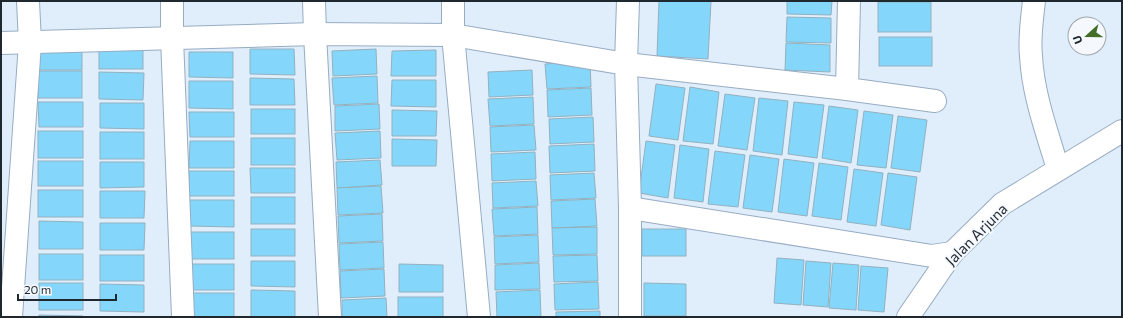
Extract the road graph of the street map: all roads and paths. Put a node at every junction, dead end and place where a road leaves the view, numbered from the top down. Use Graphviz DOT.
graph roads {
  1 [pos="28,1"];
  2 [pos="172,1"];
  3 [pos="314,1"];
  4 [pos="453,1"];
  5 [pos="628,1"];
  6 [pos="849,1"];
  7 [pos="1034,1"];
  8 [pos="314,34"];
  9 [pos="453,35"];
  10 [pos="172,38"];
  11 [pos="1,43"];
  12 [pos="30,43"];
  13 [pos="626,64"];
  14 [pos="847,89"];
  15 [pos="935,101"];
  16 [pos="1122,131"];
  17 [pos="1058,169"];
  18 [pos="630,208"];
  19 [pos="952,253"];
  20 [pos="11,317"];
  21 [pos="183,317"];
  22 [pos="330,317"];
  23 [pos="479,317"];
  24 [pos="630,317"];
  25 [pos="908,317"];
  1 -- 12 [label="street"];
  2 -- 10 [label="street"];
  3 -- 8 [label="street"];
  4 -- 9 [label="street"];
  5 -- 13 [label="street"];
  6 -- 14 [label="street"];
  7 -- 17 [label="street"];
  8 -- 9 [label="street"];
  8 -- 10 [label="street"];
  8 -- 22 [label="street"];
  9 -- 13 [label="street"];
  9 -- 23 [label="street"];
  10 -- 12 [label="street"];
  10 -- 21 [label="street"];
  11 -- 12 [label="street"];
  12 -- 20 [label="street"];
  13 -- 14 [label="street"];
  13 -- 18 [label="street"];
  14 -- 15 [label="street"];
  16 -- 17 [label="street, Jalan Arjuna"];
  17 -- 19 [label="street, Jalan Arjuna"];
  18 -- 19 [label="street"];
  18 -- 24 [label="street"];
  19 -- 25 [label="street, Jalan Arjuna"];
}
